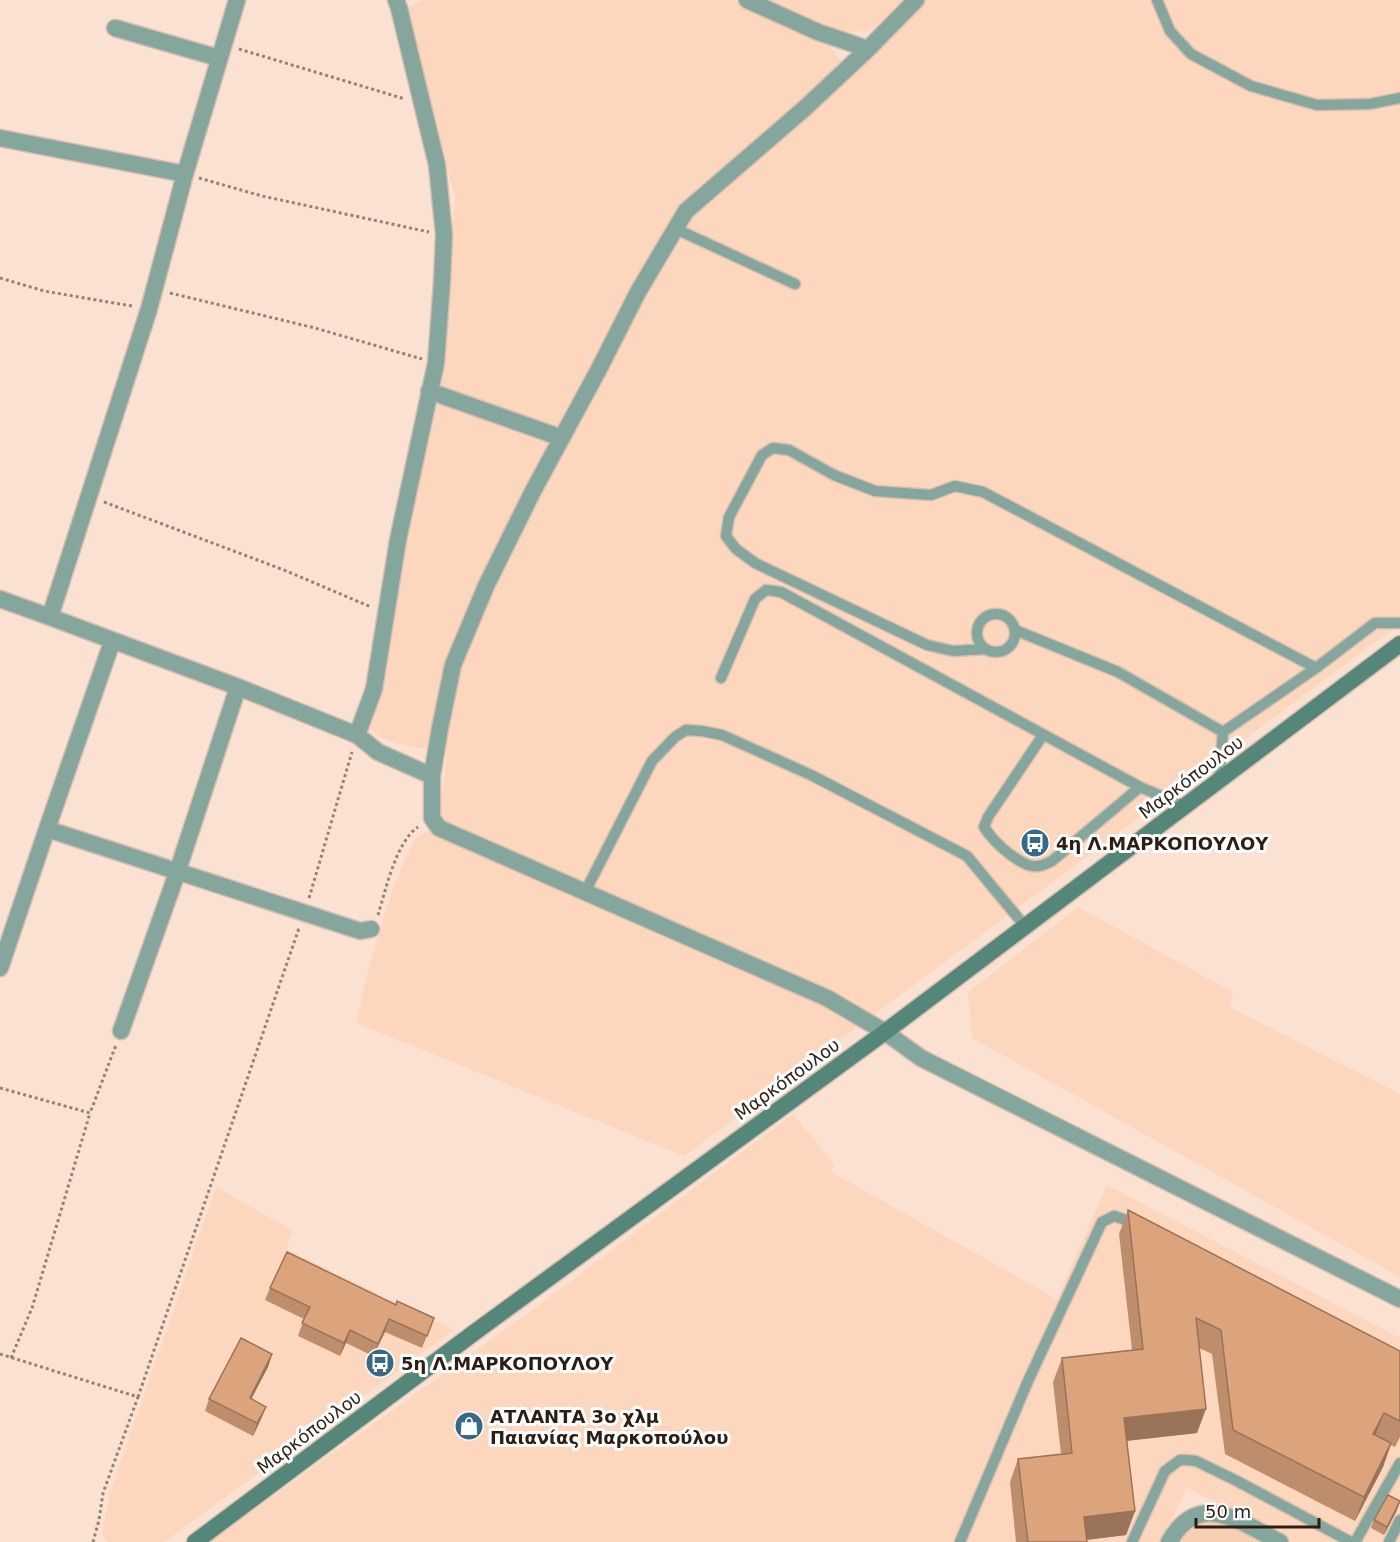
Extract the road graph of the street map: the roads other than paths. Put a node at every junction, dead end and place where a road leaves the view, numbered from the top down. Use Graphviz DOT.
graph roads {
  1 [pos="237,0"];
  2 [pos="415,0"];
  3 [pos="747,0"];
  4 [pos="916,0"];
  5 [pos="1159,0"];
  6 [pos="398,4"];
  7 [pos="115,28"];
  8 [pos="868,49"];
  9 [pos="222,51"];
  10 [pos="1400,98"];
  11 [pos="0,138"];
  12 [pos="186,174"];
  13 [pos="676,229"];
  14 [pos="795,284"];
  15 [pos="429,391"];
  16 [pos="562,438"];
  17 [pos="0,598"];
  18 [pos="50,617"];
  19 [pos="1400,623"];
  20 [pos="1015,630"];
  21 [pos="112,642"];
  22 [pos="1400,644"];
  23 [pos="986,649"];
  24 [pos="1316,668"];
  25 [pos="721,678"];
  26 [pos="238,687"];
  27 [pos="1223,732"];
  28 [pos="357,735"];
  29 [pos="1043,735"];
  30 [pos="432,776"];
  31 [pos="1219,780"];
  32 [pos="1140,787"];
  33 [pos="1185,806"];
  34 [pos="47,829"];
  35 [pos="177,873"];
  36 [pos="585,892"];
  37 [pos="1024,925"];
  38 [pos="371,929"];
  39 [pos="0,968"];
  40 [pos="121,1031"];
  41 [pos="885,1032"];
  42 [pos="1144,1227"];
  43 [pos="1400,1299"];
  44 [pos="1400,1463"];
  45 [pos="1400,1521"];
  46 [pos="195,1542"];
  47 [pos="960,1542"];
  48 [pos="1132,1542"];
  49 [pos="1169,1542"];
  50 [pos="1280,1542"];
  51 [pos="1353,1542"];
  52 [pos="1389,1542"];
  1 -- 9 [label="street"];
  2 -- 6 [label="street"];
  3 -- 8 [label="street"];
  4 -- 8 [label="street"];
  5 -- 10 [label="lane"];
  6 -- 15 [label="street"];
  7 -- 9 [label="street"];
  8 -- 13 [label="street"];
  9 -- 12 [label="street"];
  11 -- 12 [label="street"];
  12 -- 18 [label="street"];
  13 -- 14 [label="lane"];
  13 -- 16 [label="street"];
  15 -- 16 [label="street"];
  15 -- 28 [label="street"];
  16 -- 30 [label="street"];
  17 -- 18 [label="street"];
  18 -- 21 [label="street"];
  19 -- 24 [label="lane"];
  20 -- 23 [label="lane"];
  20 -- 23 [label="lane"];
  20 -- 27 [label="lane"];
  21 -- 26 [label="street"];
  21 -- 34 [label="street"];
  22 -- 31 [label="main road, Μαρκόπουλου"];
  23 -- 24 [label="lane"];
  24 -- 27 [label="lane"];
  25 -- 29 [label="lane"];
  26 -- 28 [label="street"];
  26 -- 35 [label="street"];
  27 -- 31 [label="lane"];
  28 -- 30 [label="street"];
  29 -- 32 [label="lane"];
  29 -- 32 [label="lane"];
  30 -- 36 [label="street"];
  31 -- 33 [label="main road, Μαρκόπουλου"];
  32 -- 33 [label="lane"];
  33 -- 37 [label="main road, Μαρκόπουλου"];
  34 -- 35 [label="street"];
  34 -- 39 [label="street"];
  35 -- 38 [label="street"];
  35 -- 40 [label="street"];
  36 -- 37 [label="lane"];
  36 -- 41 [label="street"];
  37 -- 41 [label="main road, Μαρκόπουλου"];
  41 -- 43 [label="street"];
  41 -- 46 [label="main road, Μαρκόπουλου"];
  42 -- 47 [label="lane"];
  44 -- 51 [label="lane"];
  45 -- 52 [label="lane"];
  48 -- 51 [label="lane"];
  49 -- 50 [label="street"];
}
